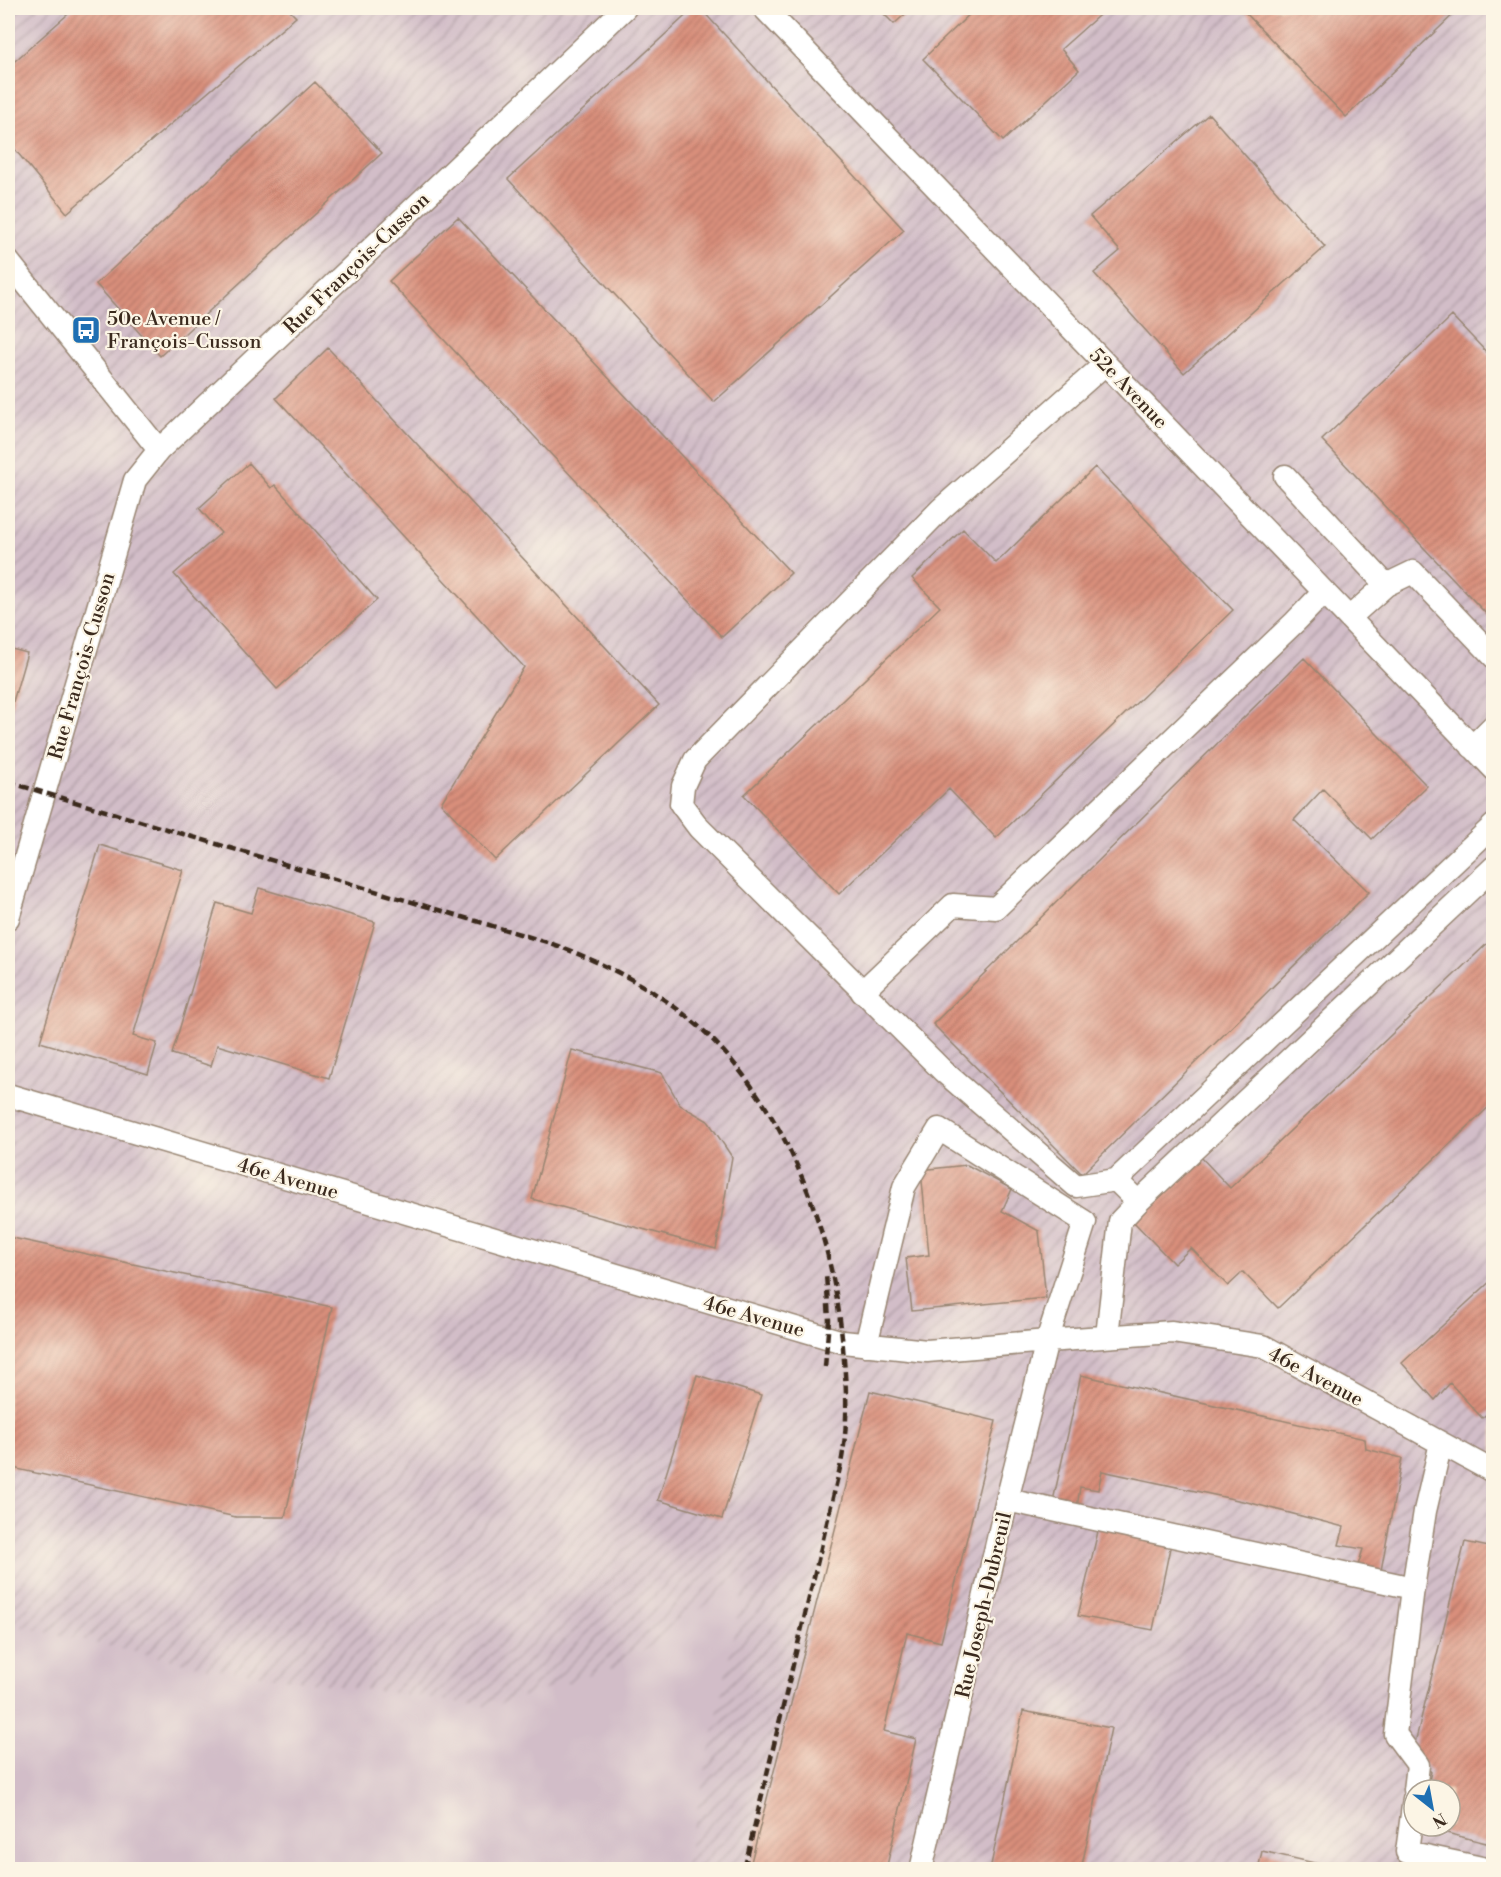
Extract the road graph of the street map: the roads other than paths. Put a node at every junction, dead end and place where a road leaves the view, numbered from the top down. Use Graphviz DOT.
graph roads {
  1 [pos="624,8"];
  2 [pos="764,8"];
  3 [pos="8,261"];
  4 [pos="1105,364"];
  5 [pos="159,450"];
  6 [pos="1285,476"];
  7 [pos="1386,585"];
  8 [pos="1324,592"];
  9 [pos="1349,618"];
  10 [pos="1494,657"];
  11 [pos="1494,725"];
  12 [pos="1472,747"];
  13 [pos="1494,770"];
  14 [pos="1494,825"];
  15 [pos="1455,861"];
  16 [pos="1494,867"];
  17 [pos="1476,884"];
  18 [pos="8,918"];
  19 [pos="1377,935"];
  20 [pos="1399,956"];
  21 [pos="862,992"];
  22 [pos="1312,996"];
  23 [pos="1334,1018"];
  24 [pos="1248,1056"];
  25 [pos="1268,1079"];
  26 [pos="8,1095"];
  27 [pos="1167,1132"];
  28 [pos="1189,1154"];
  29 [pos="1116,1180"];
  30 [pos="1138,1202"];
  31 [pos="1107,1336"];
  32 [pos="1047,1341"];
  33 [pos="866,1345"];
  34 [pos="1441,1443"];
  35 [pos="1494,1472"];
  36 [pos="1007,1500"];
  37 [pos="1413,1588"];
  38 [pos="1416,1778"];
  39 [pos="1407,1838"];
  40 [pos="1403,1861"];
  41 [pos="921,1869"];
  42 [pos="1491,1869"];
  1 -- 5 [label="street, Rue François-Cusson"];
  2 -- 4 [label="street, 52e Avenue"];
  3 -- 5 [label="street"];
  4 -- 8 [label="street, 52e Avenue"];
  4 -- 21 [label="street"];
  5 -- 18 [label="street, Rue François-Cusson"];
  6 -- 7 [label="street"];
  7 -- 9 [label="street"];
  7 -- 10 [label="street"];
  8 -- 9 [label="street, 52e Avenue"];
  8 -- 21 [label="street"];
  9 -- 12 [label="street, 52e Avenue"];
  11 -- 12 [label="street"];
  12 -- 13 [label="street, 52e Avenue"];
  14 -- 15 [label="street"];
  15 -- 17 [label="street"];
  15 -- 19 [label="street"];
  16 -- 17 [label="street"];
  17 -- 20 [label="street"];
  19 -- 20 [label="street"];
  19 -- 22 [label="street"];
  20 -- 23 [label="street"];
  21 -- 29 [label="street"];
  22 -- 23 [label="street"];
  22 -- 24 [label="street"];
  23 -- 25 [label="street"];
  24 -- 25 [label="street"];
  24 -- 27 [label="street"];
  25 -- 28 [label="street"];
  26 -- 33 [label="street, 46e Avenue"];
  27 -- 28 [label="street"];
  27 -- 29 [label="street"];
  28 -- 30 [label="street"];
  29 -- 30 [label="street"];
  30 -- 31 [label="street"];
  31 -- 32 [label="street, 46e Avenue"];
  31 -- 34 [label="street, 46e Avenue"];
  32 -- 33 [label="street, 46e Avenue"];
  32 -- 33 [label="street, Rue Joseph-Dubreuil"];
  32 -- 36 [label="street, Rue Joseph-Dubreuil"];
  34 -- 35 [label="street, 46e Avenue"];
  34 -- 37 [label="street"];
  36 -- 37 [label="street"];
  36 -- 41 [label="street, Rue Joseph-Dubreuil"];
  37 -- 38 [label="street"];
  39 -- 40 [label="street"];
  40 -- 42 [label="street"];
}
